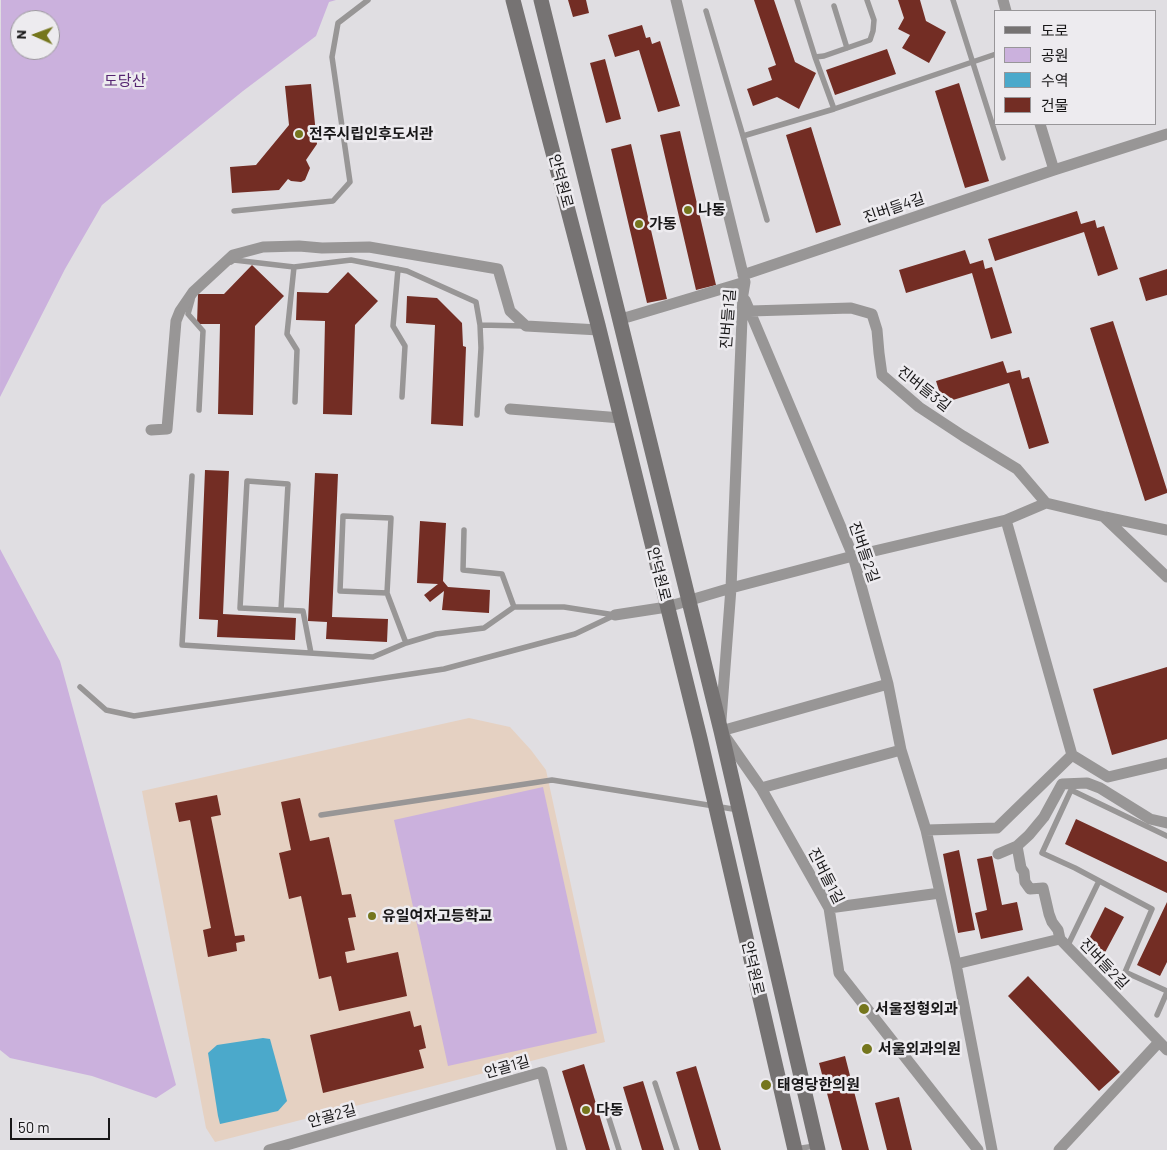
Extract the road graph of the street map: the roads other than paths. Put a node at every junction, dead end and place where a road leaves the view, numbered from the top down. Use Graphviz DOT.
graph roads {
  1 [pos="368,0"];
  2 [pos="513,0"];
  3 [pos="541,0"];
  4 [pos="676,0"];
  5 [pos="797,0"];
  6 [pos="867,0"];
  7 [pos="953,0"];
  8 [pos="834,6"];
  9 [pos="706,11"];
  10 [pos="847,48"];
  11 [pos="994,55"];
  12 [pos="816,56"];
  13 [pos="973,62"];
  14 [pos="834,109"];
  15 [pos="1040,125"];
  16 [pos="1167,134"];
  17 [pos="743,136"];
  18 [pos="1003,158"];
  19 [pos="1054,170"];
  20 [pos="234,211"];
  21 [pos="767,220"];
  22 [pos="294,267"];
  23 [pos="398,269"];
  24 [pos="744,278"];
  25 [pos="743,294"];
  26 [pos="750,311"];
  27 [pos="619,318"];
  28 [pos="480,325"];
  29 [pos="526,326"];
  30 [pos="599,330"];
  31 [pos="402,397"];
  32 [pos="295,402"];
  33 [pos="510,409"];
  34 [pos="198,410"];
  35 [pos="477,415"];
  36 [pos="621,418"];
  37 [pos="151,430"];
  38 [pos="192,476"];
  39 [pos="1046,502"];
  40 [pos="1104,517"];
  41 [pos="1006,520"];
  42 [pos="464,530"];
  43 [pos="1167,530"];
  44 [pos="853,556"];
  45 [pos="1167,577"];
  46 [pos="731,588"];
  47 [pos="387,593"];
  48 [pos="688,600"];
  49 [pos="667,607"];
  50 [pos="514,608"];
  51 [pos="281,610"];
  52 [pos="614,616"];
  53 [pos="406,643"];
  54 [pos="311,653"];
  55 [pos="888,684"];
  56 [pos="80,687"];
  57 [pos="721,731"];
  58 [pos="902,750"];
  59 [pos="1072,755"];
  60 [pos="1167,762"];
  61 [pos="761,788"];
  62 [pos="716,807"];
  63 [pos="739,810"];
  64 [pos="321,815"];
  65 [pos="1167,823"];
  66 [pos="926,830"];
  67 [pos="1167,836"];
  68 [pos="1017,846"];
  69 [pos="998,854"];
  70 [pos="1099,881"];
  71 [pos="940,893"];
  72 [pos="829,908"];
  73 [pos="1064,943"];
  74 [pos="956,964"];
  75 [pos="1167,992"];
  76 [pos="1156,1015"];
  77 [pos="1163,1046"];
  78 [pos="655,1083"];
  79 [pos="606,1108"];
  80 [pos="404,1112"];
  81 [pos="818,1148"];
  82 [pos="269,1150"];
  83 [pos="562,1150"];
  84 [pos="619,1150"];
  85 [pos="677,1150"];
  86 [pos="794,1150"];
  87 [pos="978,1150"];
  88 [pos="992,1150"];
  89 [pos="1059,1150"];
  1 -- 20 [label="lane"];
  2 -- 30 [label="street, 안덕원로"];
  3 -- 27 [label="street, 안덕원로"];
  4 -- 24 [label="street, 진버들1길"];
  5 -- 12 [label="lane"];
  6 -- 10 [label="lane"];
  7 -- 13 [label="lane"];
  8 -- 10 [label="lane"];
  9 -- 17 [label="lane"];
  10 -- 12 [label="lane"];
  11 -- 13 [label="lane"];
  12 -- 14 [label="lane"];
  13 -- 14 [label="lane"];
  13 -- 18 [label="lane"];
  14 -- 17 [label="lane"];
  15 -- 19 [label="street"];
  16 -- 19 [label="street, 진버들4길"];
  17 -- 21 [label="lane"];
  19 -- 24 [label="street, 진버들4길"];
  22 -- 23 [label="lane"];
  22 -- 32 [label="lane"];
  22 -- 34 [label="lane"];
  23 -- 28 [label="lane"];
  23 -- 31 [label="lane"];
  24 -- 25 [label="street, 진버들1길"];
  24 -- 27 [label="street, 진버들4길"];
  25 -- 26 [label="street, 진버들2길"];
  25 -- 46 [label="street, 진버들1길"];
  26 -- 39 [label="street, 진버들3길"];
  26 -- 44 [label="street, 진버들2길"];
  27 -- 48 [label="street, 안덕원로"];
  28 -- 29 [label="lane"];
  28 -- 35 [label="lane"];
  29 -- 30 [label="street"];
  29 -- 37 [label="street"];
  30 -- 36 [label="street, 안덕원로"];
  33 -- 36 [label="street"];
  36 -- 49 [label="street, 안덕원로"];
  38 -- 54 [label="lane"];
  39 -- 40 [label="street"];
  39 -- 41 [label="street"];
  40 -- 43 [label="street"];
  40 -- 45 [label="street"];
  41 -- 44 [label="street"];
  41 -- 59 [label="street"];
  42 -- 50 [label="lane"];
  44 -- 46 [label="street"];
  44 -- 55 [label="street, 진버들2길"];
  46 -- 48 [label="street"];
  46 -- 57 [label="street, 진버들1길"];
  47 -- 47 [label="lane"];
  47 -- 53 [label="lane"];
  48 -- 49 [label="street"];
  48 -- 57 [label="street, 안덕원로"];
  49 -- 52 [label="street"];
  49 -- 62 [label="street, 안덕원로"];
  50 -- 52 [label="lane"];
  50 -- 53 [label="lane"];
  51 -- 51 [label="lane"];
  51 -- 54 [label="lane"];
  52 -- 56 [label="lane"];
  53 -- 54 [label="lane"];
  55 -- 57 [label="street"];
  55 -- 58 [label="street, 진버들2길"];
  57 -- 61 [label="street, 진버들1길"];
  57 -- 63 [label="street, 안덕원로"];
  58 -- 61 [label="street"];
  58 -- 66 [label="street, 진버들2길"];
  59 -- 60 [label="street"];
  59 -- 66 [label="street"];
  61 -- 72 [label="street, 진버들1길"];
  62 -- 63 [label="lane"];
  62 -- 64 [label="lane"];
  62 -- 86 [label="street, 안덕원로"];
  63 -- 81 [label="street, 안덕원로"];
  65 -- 68 [label="street"];
  66 -- 71 [label="street, 진버들2길"];
  67 -- 70 [label="lane"];
  68 -- 69 [label="street"];
  68 -- 73 [label="street"];
  70 -- 73 [label="lane"];
  70 -- 75 [label="lane"];
  71 -- 72 [label="street"];
  71 -- 74 [label="street, 진버들2길"];
  72 -- 87 [label="street, 진버들1길"];
  73 -- 74 [label="street, 진버들2길"];
  73 -- 77 [label="street, 진버들2길"];
  74 -- 88 [label="street, 진버들2길"];
  75 -- 76 [label="lane"];
  77 -- 89 [label="street"];
  78 -- 85 [label="lane"];
  79 -- 84 [label="lane"];
  80 -- 82 [label="street, 안골2길"];
  80 -- 83 [label="street, 안골1길"];
  81 -- 86 [label="lane"];
}
